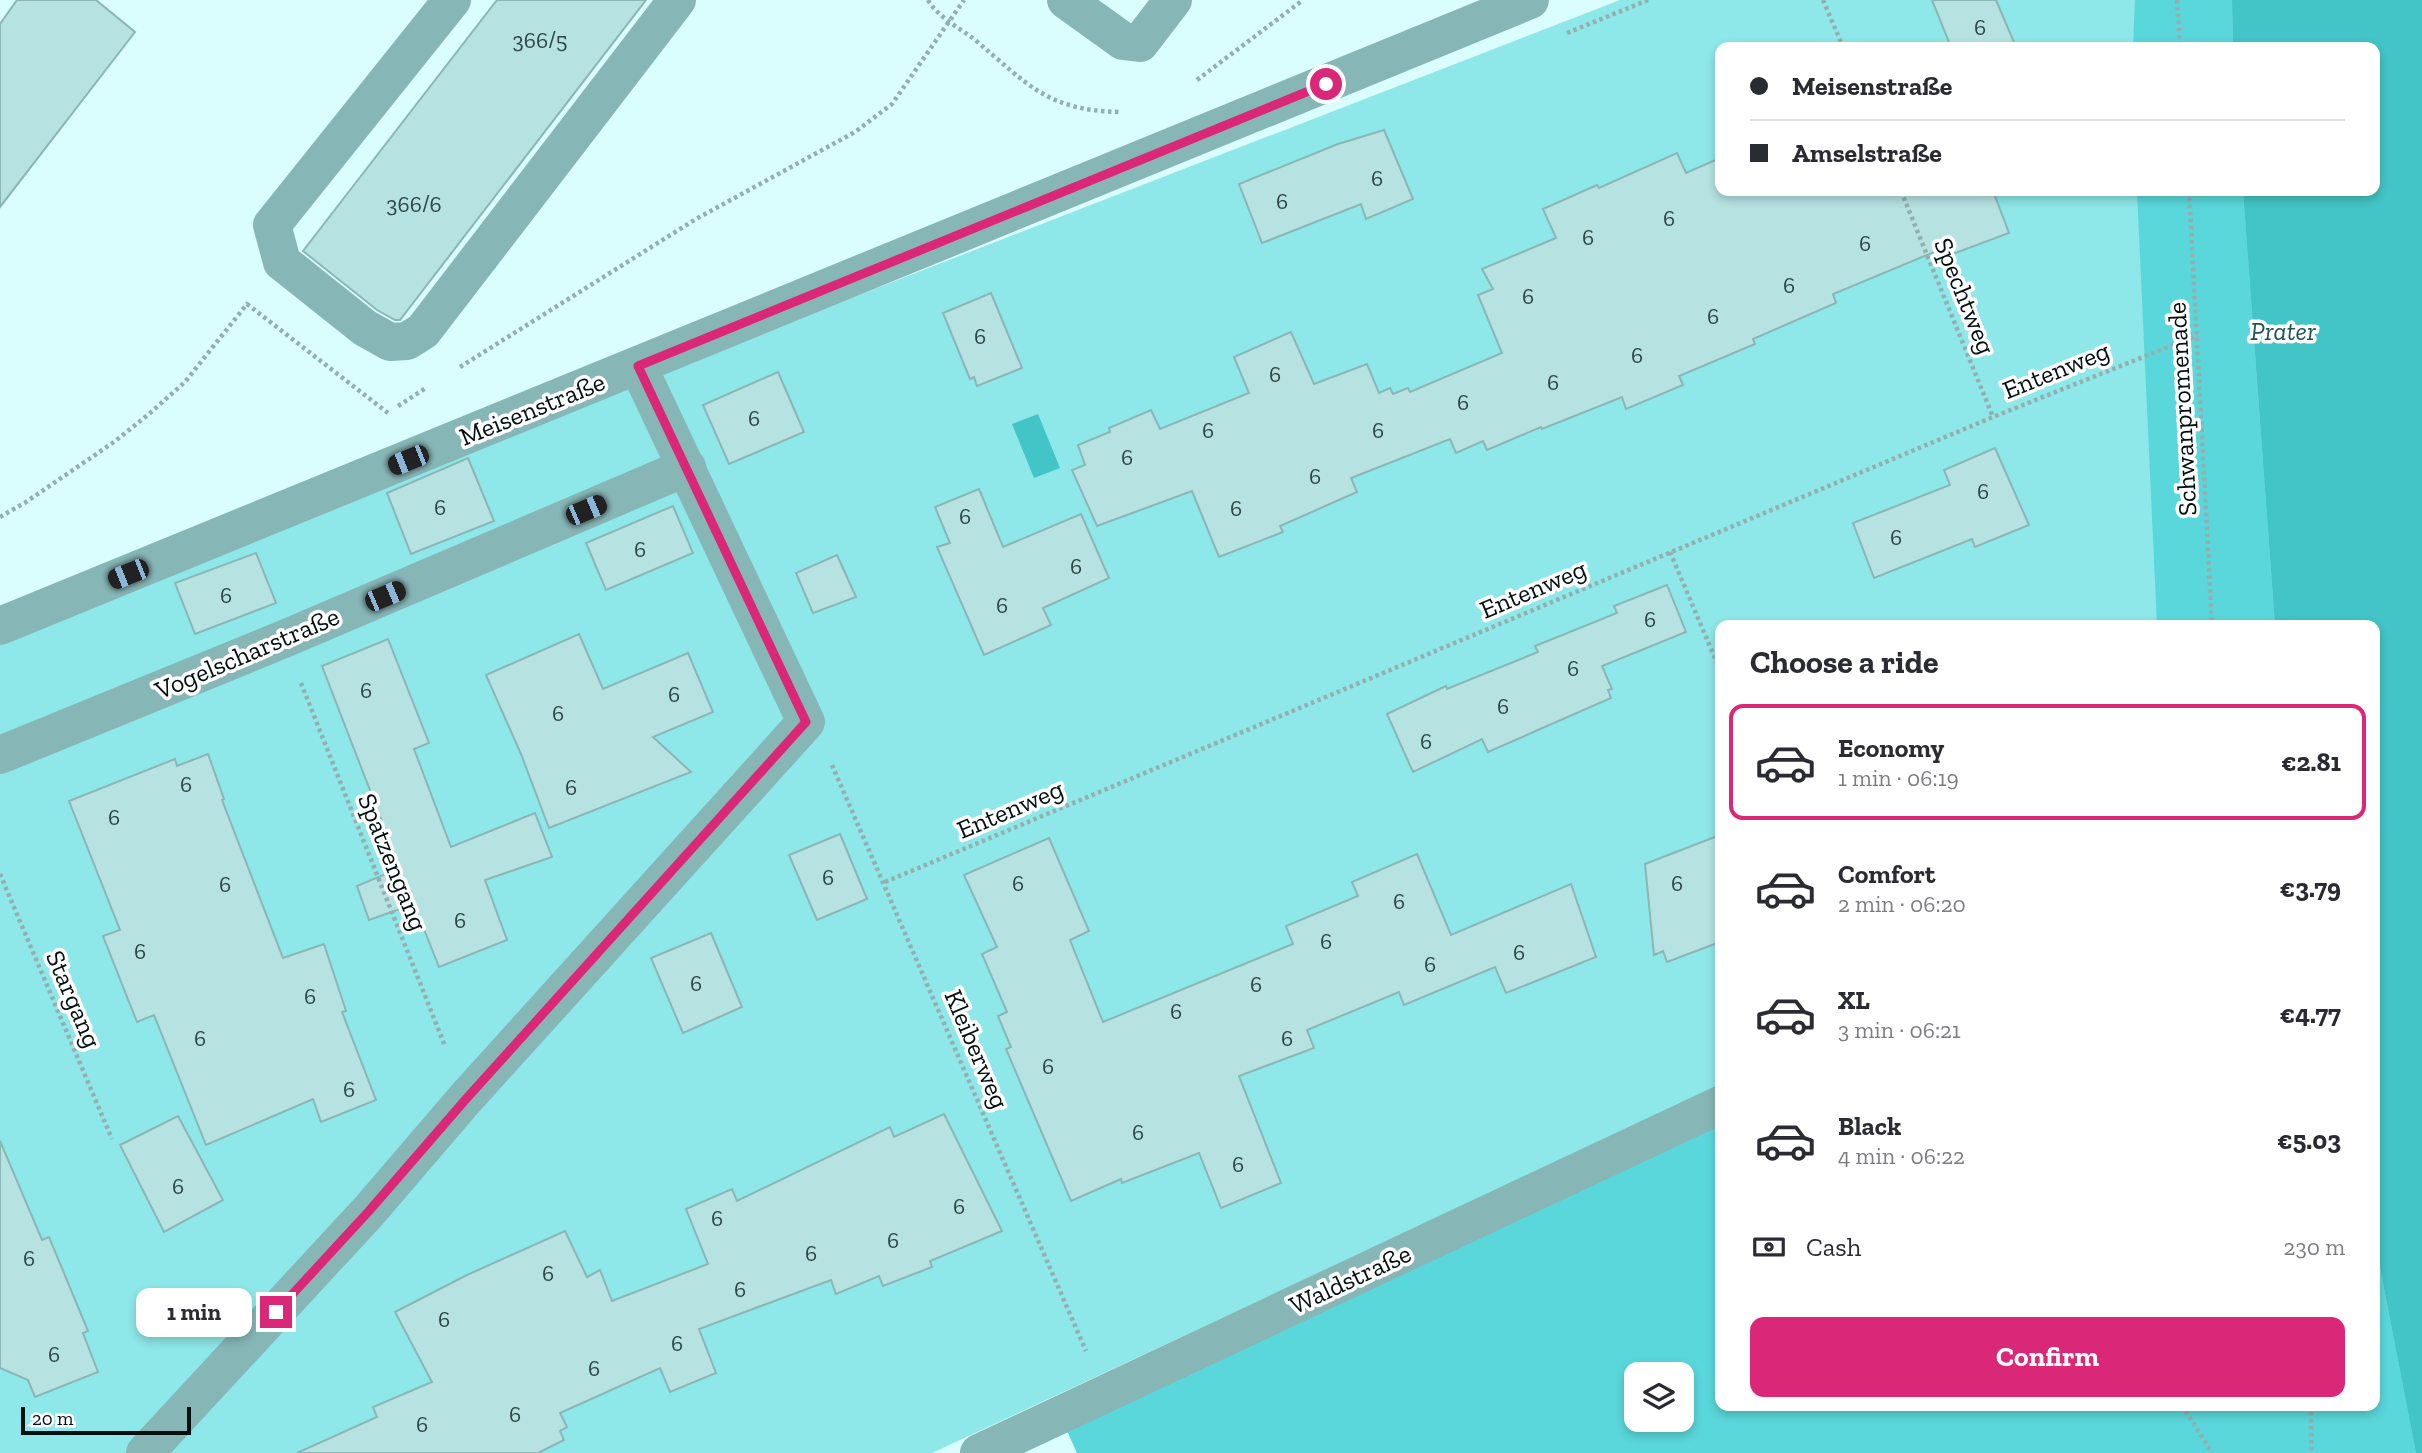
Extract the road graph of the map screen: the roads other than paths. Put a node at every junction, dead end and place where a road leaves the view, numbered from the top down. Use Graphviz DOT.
graph roads {
  1 [pos="452,0"];
  2 [pos="677,0"];
  3 [pos="1066,0"];
  4 [pos="1173,0"];
  5 [pos="1530,0"];
  6 [pos="638,366"];
  7 [pos="687,467"];
  8 [pos="0,626"];
  9 [pos="0,755"];
  10 [pos="1715,1107"];
  11 [pos="145,1453"];
  12 [pos="979,1453"];
  1 -- 2 [label="lane"];
  3 -- 4 [label="lane"];
  5 -- 6 [label="lane, Meisenstraße"];
  6 -- 7 [label="lane"];
  6 -- 8 [label="lane, Meisenstraße"];
  7 -- 9 [label="lane, Vogelscharstraße"];
  7 -- 11 [label="lane"];
  10 -- 12 [label="lane, Waldstraße"];
}
